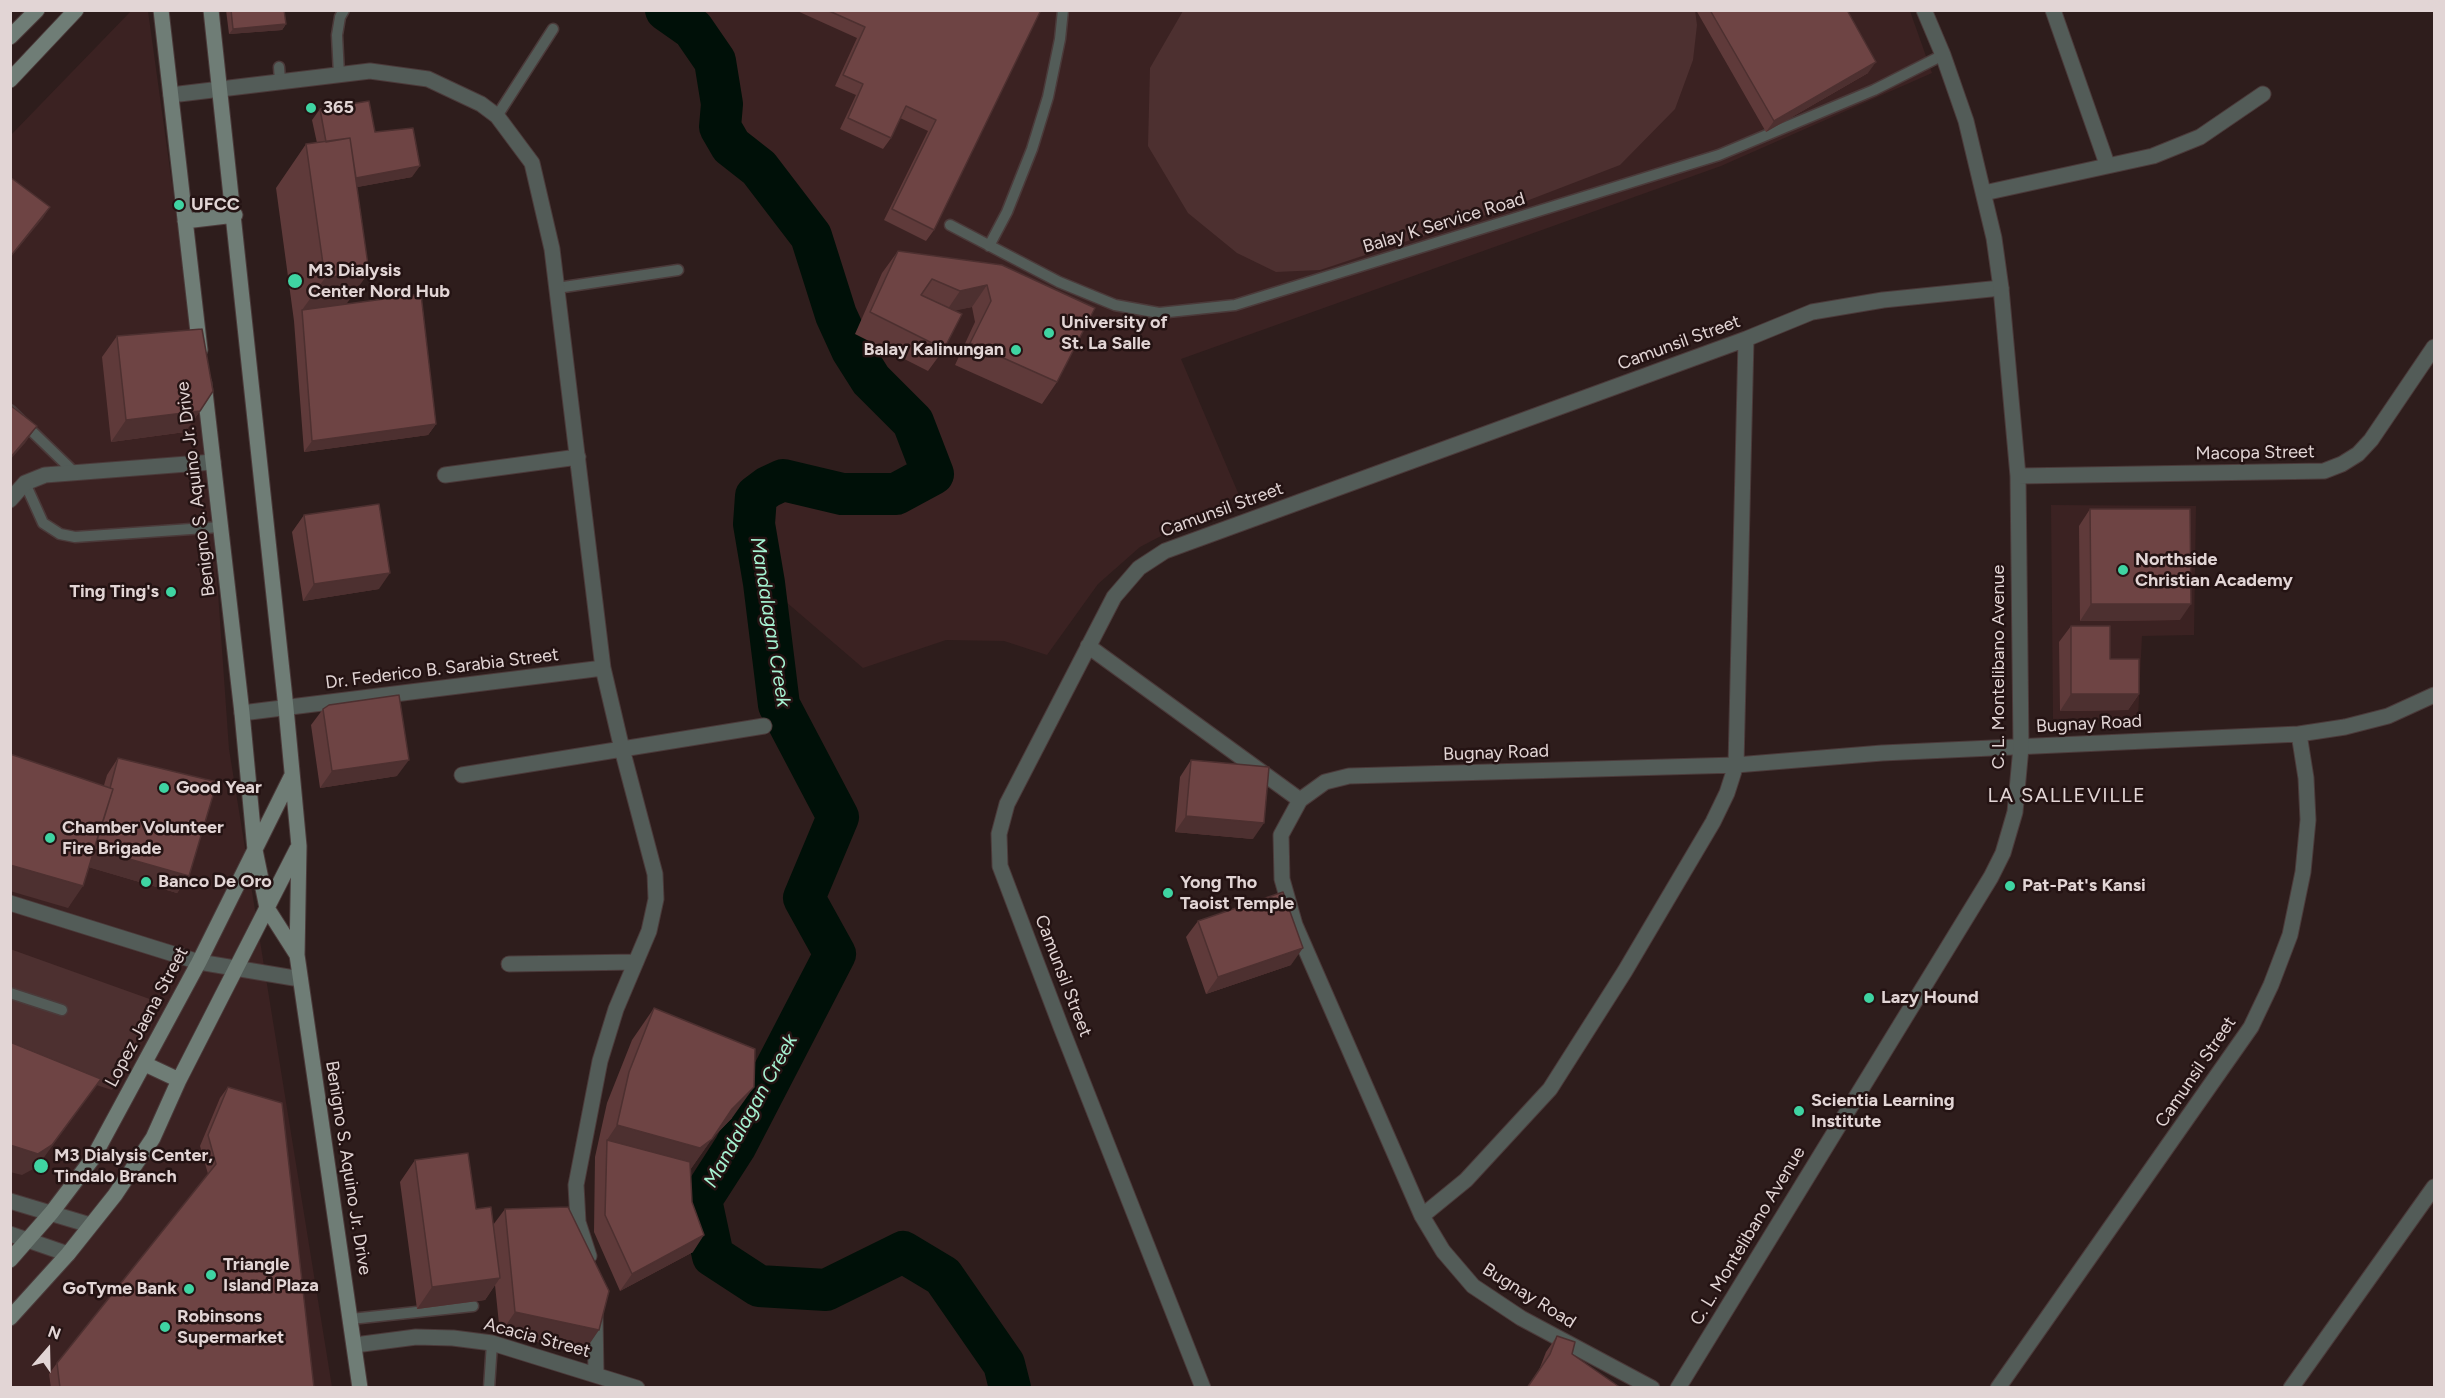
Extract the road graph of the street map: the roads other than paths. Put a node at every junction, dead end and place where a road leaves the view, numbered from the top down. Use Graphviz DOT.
graph roads {
  1 [pos="37,10"];
  2 [pos="76,10"];
  3 [pos="161,10"];
  4 [pos="211,10"];
  5 [pos="344,10"];
  6 [pos="1064,10"];
  7 [pos="1923,10"];
  8 [pos="2053,10"];
  9 [pos="553,29"];
  10 [pos="10,37"];
  11 [pos="1943,55"];
  12 [pos="339,75"];
  13 [pos="10,80"];
  14 [pos="220,88"];
  15 [pos="2264,94"];
  16 [pos="171,95"];
  17 [pos="497,116"];
  18 [pos="2107,164"];
  19 [pos="1984,193"];
  20 [pos="235,215"];
  21 [pos="185,221"];
  22 [pos="950,225"];
  23 [pos="989,246"];
  24 [pos="678,270"];
  25 [pos="556,288"];
  26 [pos="2001,288"];
  27 [pos="1746,339"];
  28 [pos="2434,347"];
  29 [pos="10,410"];
  30 [pos="578,458"];
  31 [pos="213,462"];
  32 [pos="74,472"];
  33 [pos="445,476"];
  34 [pos="2018,476"];
  35 [pos="25,483"];
  36 [pos="10,500"];
  37 [pos="220,527"];
  38 [pos="1088,646"];
  39 [pos="603,668"];
  40 [pos="2434,695"];
  41 [pos="286,708"];
  42 [pos="242,713"];
  43 [pos="764,726"];
  44 [pos="2299,734"];
  45 [pos="2021,747"];
  46 [pos="622,749"];
  47 [pos="1736,765"];
  48 [pos="292,775"];
  49 [pos="462,775"];
  50 [pos="1300,801"];
  51 [pos="298,846"];
  52 [pos="255,850"];
  53 [pos="10,903"];
  54 [pos="267,908"];
  55 [pos="297,955"];
  56 [pos="199,962"];
  57 [pos="636,962"];
  58 [pos="509,964"];
  59 [pos="236,969"];
  60 [pos="300,979"];
  61 [pos="10,993"];
  62 [pos="62,1010"];
  63 [pos="145,1064"];
  64 [pos="179,1080"];
  65 [pos="2434,1187"];
  66 [pos="10,1201"];
  67 [pos="52,1212"];
  68 [pos="1422,1216"];
  69 [pos="90,1225"];
  70 [pos="10,1234"];
  71 [pos="28,1240"];
  72 [pos="68,1254"];
  73 [pos="10,1260"];
  74 [pos="592,1272"];
  75 [pos="594,1302"];
  76 [pos="473,1306"];
  77 [pos="10,1318"];
  78 [pos="351,1319"];
  79 [pos="492,1343"];
  80 [pos="355,1345"];
  81 [pos="596,1374"];
  82 [pos="360,1388"];
  83 [pos="489,1388"];
  84 [pos="636,1388"];
  85 [pos="1203,1388"];
  86 [pos="1652,1388"];
  87 [pos="1678,1388"];
  88 [pos="1998,1388"];
  89 [pos="2291,1388"];
  1 -- 10 [label="main road"];
  2 -- 13 [label="main road"];
  3 -- 16 [label="main road, Benigno S. Aquino Jr. Drive"];
  4 -- 14 [label="main road, Benigno S. Aquino Jr. Drive"];
  5 -- 12 [label="lane"];
  6 -- 23 [label="lane"];
  7 -- 11 [label="street, C. L. Montelibano Avenue"];
  8 -- 18 [label="street"];
  9 -- 17 [label="lane"];
  11 -- 19 [label="street, C. L. Montelibano Avenue"];
  11 -- 23 [label="lane, Balay K Service Road"];
  12 -- 14 [label="street"];
  12 -- 17 [label="street"];
  14 -- 16 [label="street"];
  14 -- 20 [label="main road, Benigno S. Aquino Jr. Drive"];
  15 -- 18 [label="street"];
  16 -- 21 [label="main road, Benigno S. Aquino Jr. Drive"];
  17 -- 25 [label="street"];
  18 -- 19 [label="street"];
  19 -- 26 [label="street, C. L. Montelibano Avenue"];
  20 -- 21 [label="main road"];
  20 -- 41 [label="main road, Benigno S. Aquino Jr. Drive"];
  21 -- 31 [label="main road, Benigno S. Aquino Jr. Drive"];
  22 -- 23 [label="lane, Balay K Service Road"];
  24 -- 25 [label="lane"];
  25 -- 30 [label="street"];
  26 -- 27 [label="street, Camunsil Street"];
  26 -- 34 [label="street, C. L. Montelibano Avenue"];
  27 -- 38 [label="street, Camunsil Street"];
  27 -- 47 [label="street"];
  28 -- 34 [label="street, Macopa Street"];
  29 -- 32 [label="lane"];
  30 -- 33 [label="street"];
  30 -- 39 [label="street"];
  31 -- 32 [label="street"];
  31 -- 37 [label="main road, Benigno S. Aquino Jr. Drive"];
  32 -- 35 [label="street"];
  34 -- 45 [label="street, C. L. Montelibano Avenue"];
  35 -- 36 [label="street"];
  35 -- 37 [label="lane"];
  37 -- 42 [label="main road, Benigno S. Aquino Jr. Drive"];
  38 -- 50 [label="street"];
  38 -- 85 [label="street, Camunsil Street"];
  39 -- 41 [label="street, Dr. Federico B. Sarabia Street"];
  39 -- 46 [label="street"];
  40 -- 44 [label="street, Bugnay Road"];
  41 -- 42 [label="street, Dr. Federico B. Sarabia Street"];
  41 -- 48 [label="main road, Benigno S. Aquino Jr. Drive"];
  42 -- 52 [label="main road, Benigno S. Aquino Jr. Drive"];
  43 -- 46 [label="street"];
  44 -- 45 [label="street, Bugnay Road"];
  44 -- 88 [label="street, Camunsil Street"];
  45 -- 47 [label="street, Bugnay Road"];
  45 -- 87 [label="street, C. L. Montelibano Avenue"];
  46 -- 49 [label="street"];
  46 -- 57 [label="street"];
  47 -- 50 [label="street, Bugnay Road"];
  47 -- 68 [label="street"];
  48 -- 51 [label="main road, Benigno S. Aquino Jr. Drive"];
  48 -- 52 [label="main road, Lopez Jaena Street"];
  50 -- 68 [label="street, Bugnay Road"];
  51 -- 54 [label="main road"];
  51 -- 55 [label="main road, Benigno S. Aquino Jr. Drive"];
  52 -- 54 [label="main road, Benigno S. Aquino Jr. Drive"];
  52 -- 56 [label="main road, Lopez Jaena Street"];
  53 -- 56 [label="street"];
  54 -- 55 [label="main road, Benigno S. Aquino Jr. Drive"];
  54 -- 59 [label="main road"];
  55 -- 60 [label="main road, Benigno S. Aquino Jr. Drive"];
  56 -- 59 [label="street"];
  56 -- 63 [label="main road, Lopez Jaena Street"];
  57 -- 58 [label="street"];
  57 -- 74 [label="street"];
  59 -- 60 [label="street"];
  59 -- 64 [label="main road"];
  60 -- 78 [label="main road, Benigno S. Aquino Jr. Drive"];
  61 -- 62 [label="lane"];
  63 -- 64 [label="main road"];
  63 -- 67 [label="main road, Lopez Jaena Street"];
  64 -- 69 [label="main road"];
  65 -- 89 [label="street"];
  66 -- 67 [label="street"];
  67 -- 69 [label="street"];
  67 -- 71 [label="main road, Lopez Jaena Street"];
  68 -- 86 [label="street, Bugnay Road"];
  69 -- 72 [label="main road"];
  70 -- 71 [label="street"];
  71 -- 72 [label="street"];
  71 -- 73 [label="main road, Lopez Jaena Street"];
  72 -- 77 [label="main road"];
  75 -- 81 [label="street"];
  76 -- 78 [label="lane"];
  78 -- 80 [label="main road, Benigno S. Aquino Jr. Drive"];
  79 -- 80 [label="street, Acacia Street"];
  79 -- 81 [label="street, Acacia Street"];
  79 -- 83 [label="lane"];
  80 -- 82 [label="main road, Benigno S. Aquino Jr. Drive"];
  81 -- 84 [label="street, Acacia Street"];
}
